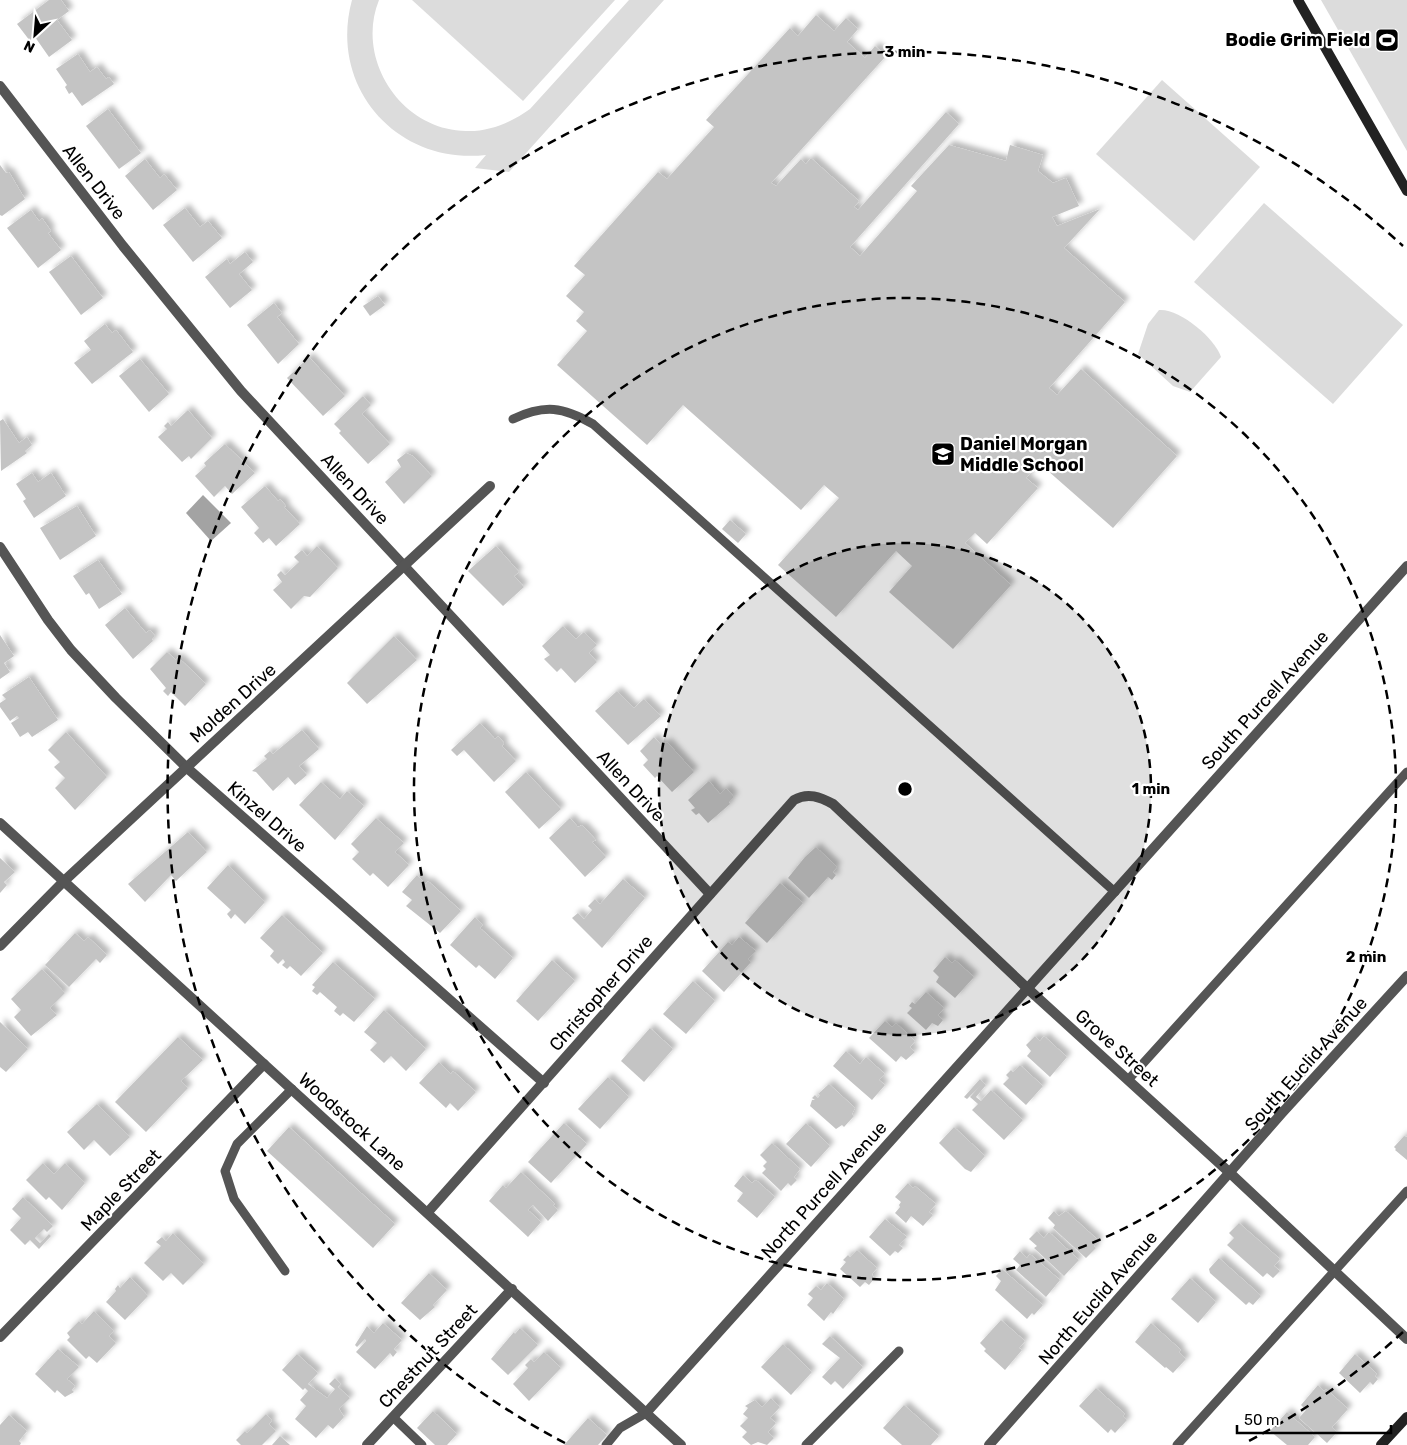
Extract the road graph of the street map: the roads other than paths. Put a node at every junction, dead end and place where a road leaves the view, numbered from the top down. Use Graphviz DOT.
graph roads {
  1 [pos="1298,0"];
  2 [pos="0,86"];
  3 [pos="1407,191"];
  4 [pos="513,419"];
  5 [pos="490,486"];
  6 [pos="0,547"];
  7 [pos="403,565"];
  8 [pos="1407,566"];
  9 [pos="186,767"];
  10 [pos="1407,772"];
  11 [pos="800,797"];
  12 [pos="0,823"];
  13 [pos="63,882"];
  14 [pos="1115,892"];
  15 [pos="710,894"];
  16 [pos="0,946"];
  17 [pos="1407,976"];
  18 [pos="1027,988"];
  19 [pos="264,1064"];
  20 [pos="1128,1080"];
  21 [pos="544,1083"];
  22 [pos="292,1089"];
  23 [pos="1230,1173"];
  24 [pos="1407,1190"];
  25 [pos="428,1212"];
  26 [pos="1334,1269"];
  27 [pos="284,1272"];
  28 [pos="512,1289"];
  29 [pos="0,1338"];
  30 [pos="1407,1339"];
  31 [pos="899,1351"];
  32 [pos="646,1413"];
  33 [pos="393,1417"];
  34 [pos="1407,1417"];
  35 [pos="367,1445"];
  36 [pos="422,1445"];
  37 [pos="606,1445"];
  38 [pos="681,1445"];
  39 [pos="806,1445"];
  40 [pos="990,1445"];
  41 [pos="1177,1445"];
  42 [pos="1381,1445"];
  1 -- 3 [label="main road"];
  2 -- 7 [label="street, Allen Drive"];
  4 -- 14 [label="lane"];
  5 -- 7 [label="street, Molden Drive"];
  6 -- 9 [label="street, Kinzel Drive"];
  7 -- 9 [label="street, Molden Drive"];
  7 -- 15 [label="street, Allen Drive"];
  8 -- 14 [label="street, South Purcell Avenue"];
  9 -- 13 [label="street, Molden Drive"];
  9 -- 21 [label="street, Kinzel Drive"];
  10 -- 20 [label="lane"];
  11 -- 15 [label="street, Christopher Drive"];
  11 -- 18 [label="street, Grove Street"];
  12 -- 13 [label="street, Woodstock Lane"];
  13 -- 16 [label="street, Molden Drive"];
  13 -- 19 [label="street, Woodstock Lane"];
  14 -- 18 [label="street, South Purcell Avenue"];
  15 -- 21 [label="street, Christopher Drive"];
  17 -- 23 [label="street, South Euclid Avenue"];
  18 -- 20 [label="street, Grove Street"];
  18 -- 32 [label="street, North Purcell Avenue"];
  19 -- 22 [label="street, Woodstock Lane"];
  19 -- 29 [label="street, Maple Street"];
  20 -- 23 [label="street, Grove Street"];
  21 -- 25 [label="street, Christopher Drive"];
  22 -- 25 [label="street, Woodstock Lane"];
  22 -- 27 [label="lane"];
  23 -- 26 [label="street, Grove Street"];
  23 -- 40 [label="street, North Euclid Avenue"];
  24 -- 26 [label="lane"];
  25 -- 28 [label="street, Woodstock Lane"];
  26 -- 30 [label="street, Grove Street"];
  26 -- 41 [label="lane"];
  28 -- 32 [label="street, Woodstock Lane"];
  28 -- 33 [label="street, Chestnut Street"];
  31 -- 39 [label="lane"];
  32 -- 37 [label="lane"];
  32 -- 38 [label="street, Woodstock Lane"];
  33 -- 35 [label="street, Chestnut Street"];
  33 -- 36 [label="lane"];
  34 -- 42 [label="main road"];
}
